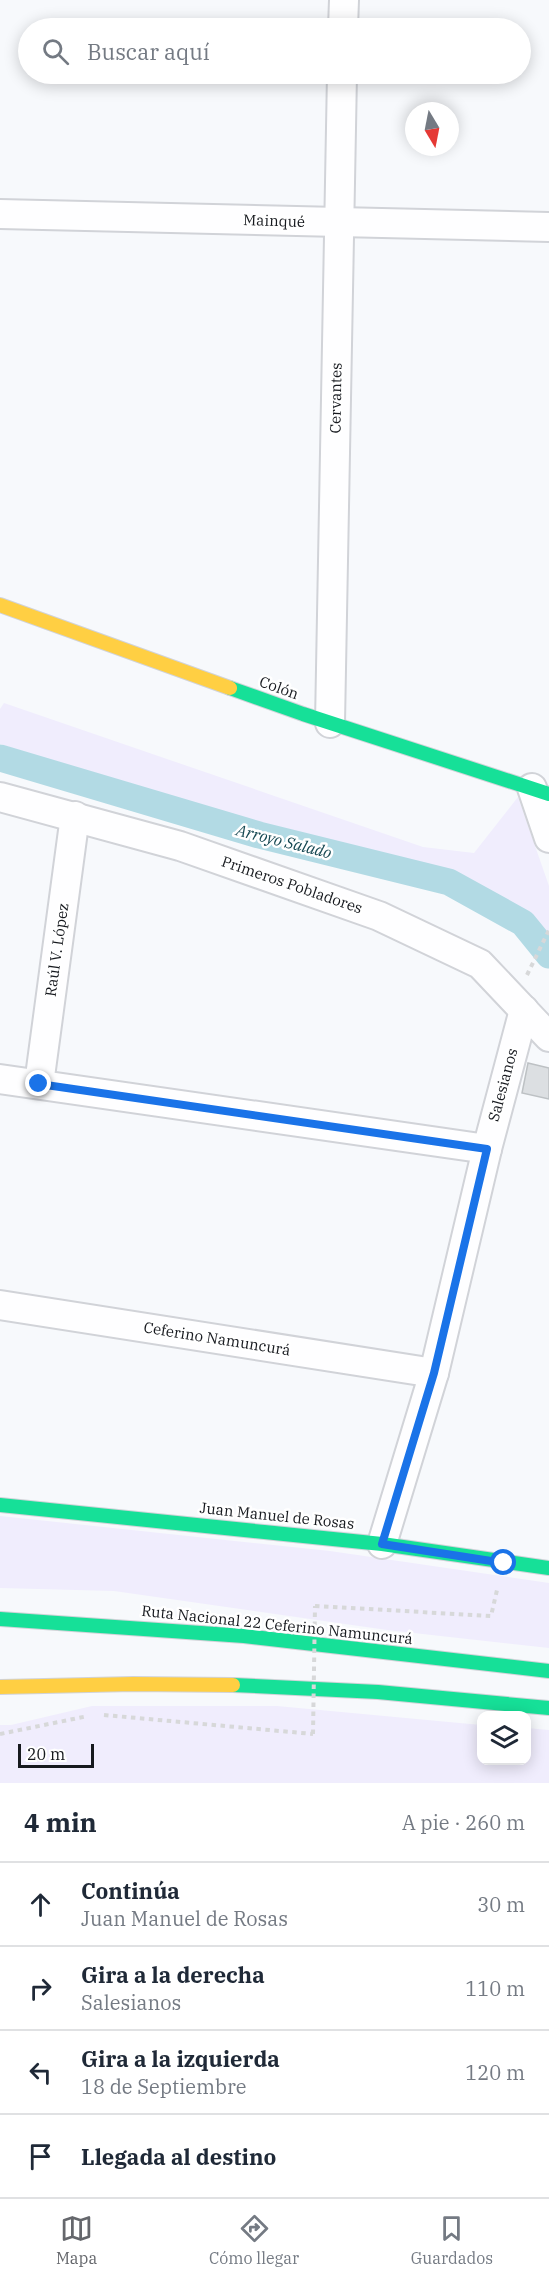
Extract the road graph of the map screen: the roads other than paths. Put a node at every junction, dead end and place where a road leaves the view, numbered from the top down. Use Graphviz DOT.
graph roads {
  1 [pos="344,0"];
  2 [pos="343,18"];
  3 [pos="342,84"];
  4 [pos="0,214"];
  5 [pos="340,223"];
  6 [pos="549,227"];
  7 [pos="0,605"];
  8 [pos="330,723"];
  9 [pos="540,791"];
  10 [pos="0,797"];
  11 [pos="75,816"];
  12 [pos="549,838"];
  13 [pos="524,1010"];
  14 [pos="549,1037"];
  15 [pos="0,1078"];
  16 [pos="39,1084"];
  17 [pos="487,1149"];
  18 [pos="0,1305"];
  19 [pos="434,1373"];
  20 [pos="0,1505"];
  21 [pos="382,1544"];
  22 [pos="549,1568"];
  23 [pos="0,1619"];
  24 [pos="549,1671"];
  25 [pos="0,1687"];
  26 [pos="549,1708"];
  1 -- 2 [label="street"];
  3 -- 5 [label="street, Cervantes"];
  4 -- 5 [label="street, Mainqué"];
  5 -- 6 [label="street, Mainqué"];
  5 -- 8 [label="street, Cervantes"];
  7 -- 8 [label="main road, Colón"];
  8 -- 9 [label="main road, Colón"];
  9 -- 12 [label="street"];
  10 -- 11 [label="street, Primeros Pobladores"];
  11 -- 13 [label="street, Primeros Pobladores"];
  11 -- 16 [label="street, Raúl V. López"];
  13 -- 14 [label="street, Primeros Pobladores"];
  13 -- 17 [label="street, Salesianos"];
  15 -- 16 [label="street"];
  16 -- 17 [label="street"];
  17 -- 19 [label="street, Salesianos"];
  18 -- 19 [label="street, Ceferino Namuncurá"];
  19 -- 21 [label="street, Salesianos"];
  20 -- 21 [label="main road, Juan Manuel de Rosas"];
  21 -- 22 [label="main road, Juan Manuel de Rosas"];
  23 -- 24 [label="main road, Ruta Nacional 22 Ceferino Namuncurá"];
  25 -- 26 [label="main road"];
}
